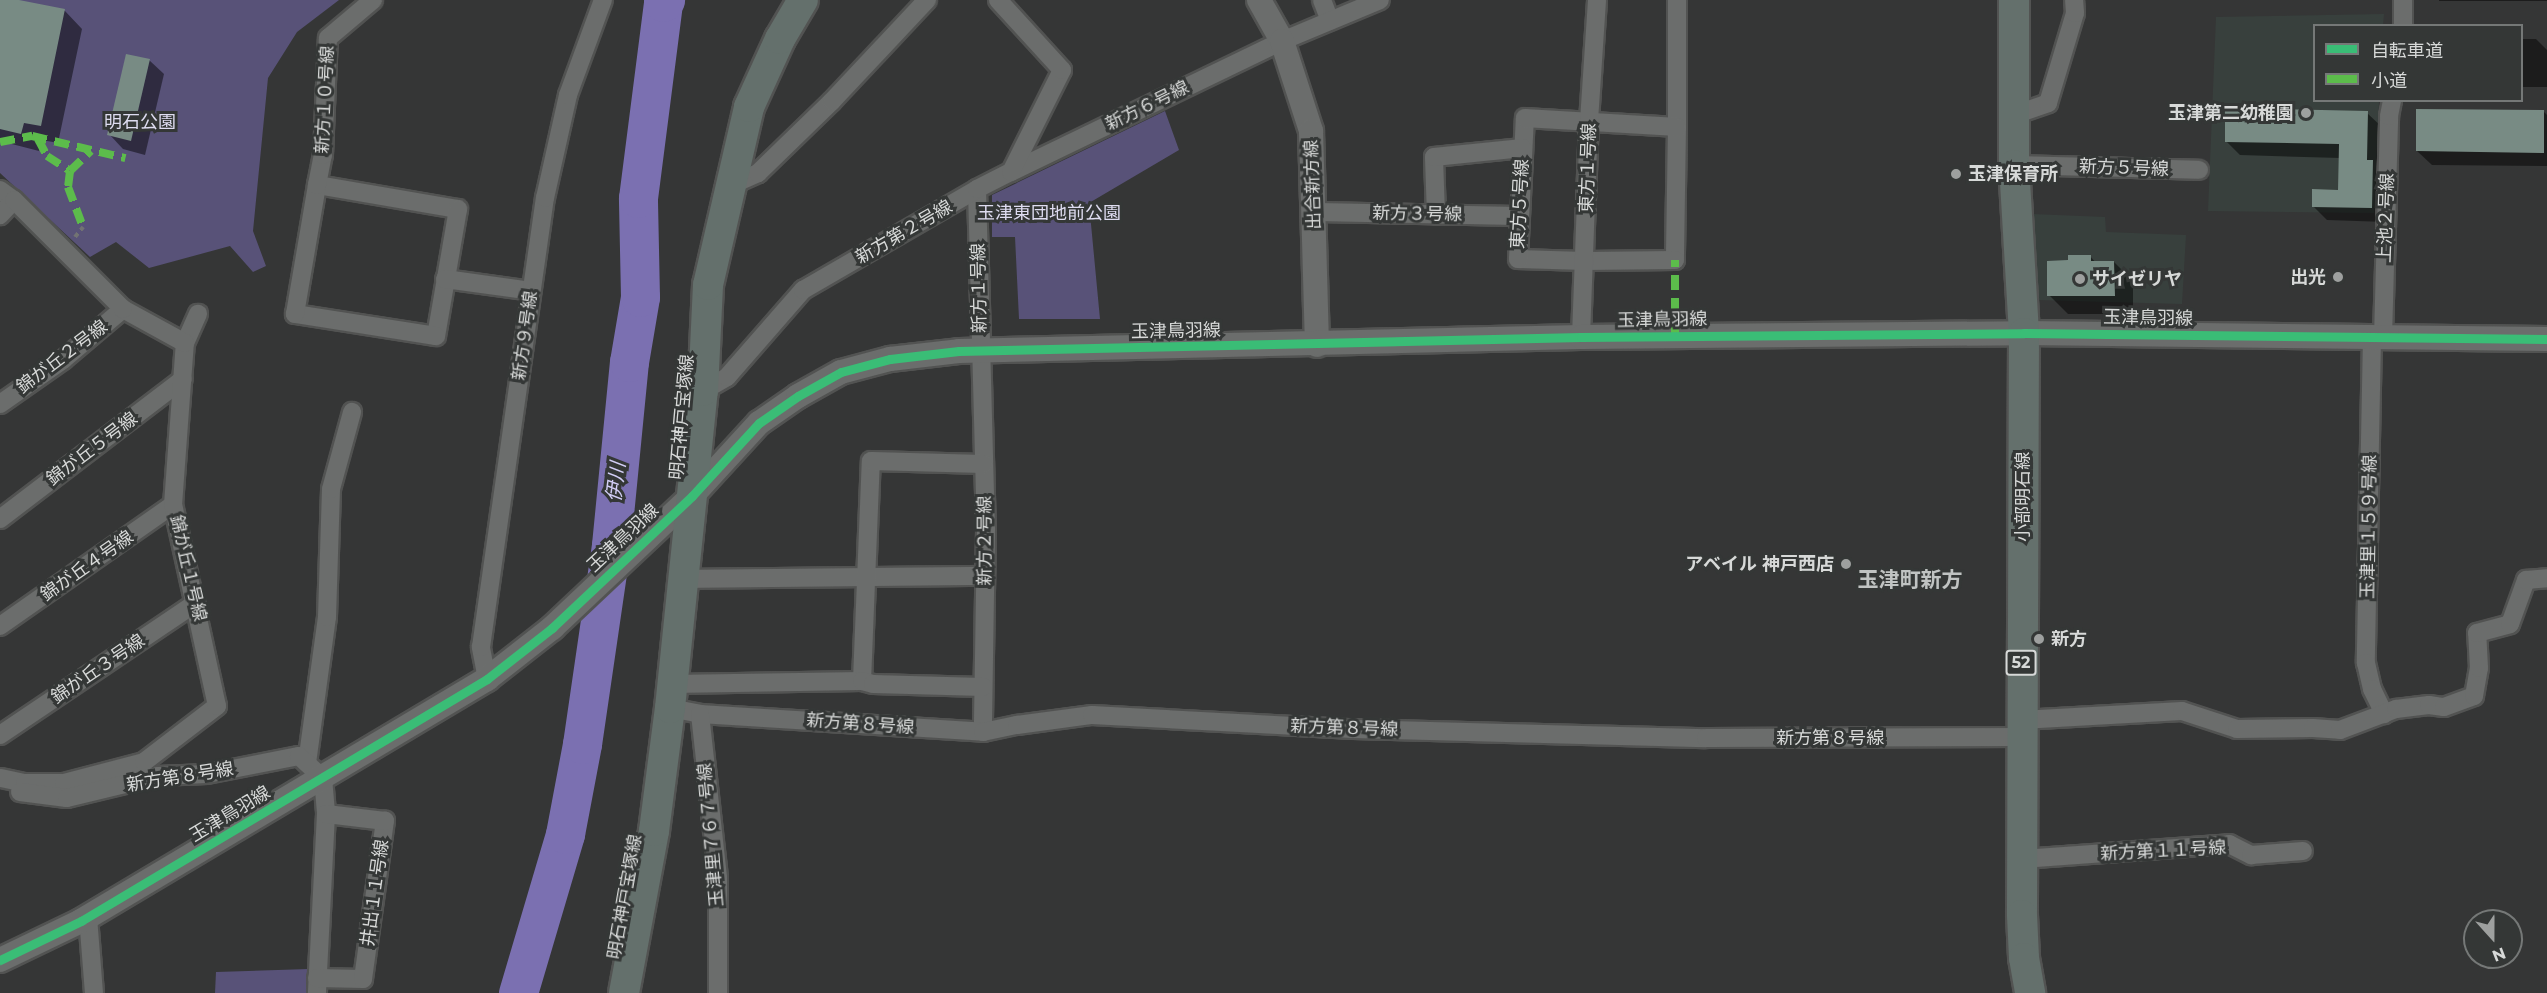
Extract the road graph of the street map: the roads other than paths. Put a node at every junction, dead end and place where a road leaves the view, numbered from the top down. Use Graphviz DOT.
graph roads {
  1 [pos="373,0"];
  2 [pos="603,0"];
  3 [pos="803,0"];
  4 [pos="927,0"];
  5 [pos="998,0"];
  6 [pos="1258,0"];
  7 [pos="1322,0"];
  8 [pos="1380,0"];
  9 [pos="1597,0"];
  10 [pos="1677,0"];
  11 [pos="2014,0"];
  12 [pos="2074,0"];
  13 [pos="2403,0"];
  14 [pos="1330,21"];
  15 [pos="2403,24"];
  16 [pos="1282,40"];
  17 [pos="2392,102"];
  18 [pos="2014,115"];
  19 [pos="1589,121"];
  20 [pos="1677,126"];
  21 [pos="1523,148"];
  22 [pos="2014,165"];
  23 [pos="2199,170"];
  24 [pos="1011,172"];
  25 [pos="317,185"];
  26 [pos="729,186"];
  27 [pos="977,189"];
  28 [pos="7,196"];
  29 [pos="1314,212"];
  30 [pos="1436,214"];
  31 [pos="0,215"];
  32 [pos="1520,216"];
  33 [pos="1585,261"];
  34 [pos="445,279"];
  35 [pos="531,291"];
  36 [pos="123,309"];
  37 [pos="198,314"];
  38 [pos="2024,333"];
  39 [pos="1581,337"];
  40 [pos="2378,337"];
  41 [pos="2547,339"];
  42 [pos="185,342"];
  43 [pos="1317,345"];
  44 [pos="981,351"];
  45 [pos="183,379"];
  46 [pos="703,391"];
  47 [pos="0,404"];
  48 [pos="352,412"];
  49 [pos="984,464"];
  50 [pos="692,496"];
  51 [pos="173,505"];
  52 [pos="0,519"];
  53 [pos="865,575"];
  54 [pos="985,576"];
  55 [pos="2547,578"];
  56 [pos="684,579"];
  57 [pos="196,603"];
  58 [pos="0,626"];
  59 [pos="487,679"];
  60 [pos="862,681"];
  61 [pos="983,687"];
  62 [pos="671,696"];
  63 [pos="700,714"];
  64 [pos="2384,714"];
  65 [pos="2021,728"];
  66 [pos="983,732"];
  67 [pos="0,735"];
  68 [pos="315,770"];
  69 [pos="1,778"];
  70 [pos="326,814"];
  71 [pos="2303,851"];
  72 [pos="2022,859"];
  73 [pos="88,917"];
  74 [pos="0,960"];
  75 [pos="317,986"];
  76 [pos="94,993"];
  77 [pos="624,993"];
  78 [pos="718,993"];
  79 [pos="2030,993"];
  1 -- 25 [label="street, 新方１０号線"];
  2 -- 35 [label="street, 新方９号線"];
  3 -- 26 [label="main road, 明石神戸宝塚線"];
  4 -- 26 [label="street"];
  5 -- 24 [label="street"];
  6 -- 16 [label="street, 出合新方線"];
  7 -- 14 [label="street"];
  8 -- 14 [label="street, 新方６号線"];
  9 -- 19 [label="street, 東方１号線"];
  10 -- 20 [label="street, 東方５号線"];
  11 -- 18 [label="main road, 小部明石線 / 52"];
  12 -- 18 [label="street"];
  13 -- 15 [label="street"];
  14 -- 16 [label="street, 新方６号線"];
  16 -- 24 [label="street, 新方６号線"];
  16 -- 29 [label="street, 出合新方線"];
  17 -- 40 [label="street, 上池２号線"];
  18 -- 22 [label="main road, 小部明石線 / 52"];
  19 -- 20 [label="street, 東方５号線"];
  19 -- 21 [label="street, 東方５号線"];
  19 -- 33 [label="street, 東方１号線"];
  20 -- 33 [label="street, 東方５号線"];
  21 -- 30 [label="street"];
  21 -- 32 [label="street, 東方５号線"];
  22 -- 23 [label="street, 新方５号線"];
  22 -- 38 [label="main road, 小部明石線 / 52"];
  24 -- 27 [label="street, 新方第２号線"];
  25 -- 34 [label="street"];
  25 -- 34 [label="street, 新方１０号線"];
  26 -- 46 [label="main road, 明石神戸宝塚線"];
  27 -- 44 [label="street, 新方１号線"];
  27 -- 46 [label="street, 新方第２号線"];
  28 -- 31 [label="street"];
  28 -- 36 [label="street"];
  29 -- 30 [label="street, 新方３号線"];
  29 -- 43 [label="street, 出合新方線"];
  30 -- 32 [label="street, 新方３号線"];
  32 -- 33 [label="street, 東方５号線"];
  33 -- 39 [label="street, 東方１号線"];
  34 -- 35 [label="street"];
  35 -- 59 [label="street, 新方９号線"];
  36 -- 42 [label="street"];
  36 -- 47 [label="street, 錦が丘２号線"];
  37 -- 42 [label="street"];
  38 -- 39 [label="street, 玉津鳥羽線"];
  38 -- 40 [label="street, 玉津鳥羽線"];
  38 -- 65 [label="main road, 小部明石線 / 52"];
  39 -- 43 [label="street, 玉津鳥羽線"];
  40 -- 41 [label="street, 玉津鳥羽線"];
  40 -- 64 [label="street, 玉津里１５９号線"];
  42 -- 45 [label="street, 錦が丘１号線"];
  43 -- 44 [label="street, 玉津鳥羽線"];
  44 -- 49 [label="street, 新方２号線"];
  44 -- 50 [label="street, 玉津鳥羽線"];
  45 -- 51 [label="street, 錦が丘１号線"];
  45 -- 52 [label="street, 錦が丘５号線"];
  46 -- 50 [label="main road, 明石神戸宝塚線"];
  48 -- 68 [label="street, 井出１１号線"];
  49 -- 53 [label="street"];
  49 -- 54 [label="street, 新方２号線"];
  50 -- 56 [label="main road, 明石神戸宝塚線"];
  50 -- 59 [label="street, 玉津鳥羽線"];
  51 -- 57 [label="street, 錦が丘１号線"];
  51 -- 58 [label="street, 錦が丘４号線"];
  53 -- 54 [label="street"];
  53 -- 56 [label="street"];
  53 -- 60 [label="street"];
  54 -- 61 [label="street, 新方２号線"];
  55 -- 64 [label="street, 新方第８号線"];
  56 -- 62 [label="main road, 明石神戸宝塚線"];
  57 -- 67 [label="street, 錦が丘３号線"];
  57 -- 69 [label="street, 錦が丘１号線"];
  59 -- 68 [label="street, 玉津鳥羽線"];
  60 -- 61 [label="street"];
  60 -- 62 [label="street"];
  61 -- 66 [label="street, 新方２号線"];
  62 -- 63 [label="street, 新方第８号線"];
  62 -- 77 [label="main road, 明石神戸宝塚線"];
  63 -- 66 [label="street, 新方第８号線"];
  63 -- 78 [label="street, 玉津里７６７号線"];
  64 -- 65 [label="street, 新方第８号線"];
  65 -- 66 [label="street, 新方第８号線"];
  65 -- 72 [label="main road, 小部明石線 / 52"];
  68 -- 69 [label="street, 新方第８号線"];
  68 -- 70 [label="street, 井出１１号線"];
  68 -- 73 [label="street, 玉津鳥羽線"];
  70 -- 75 [label="street, 井出１１号線"];
  70 -- 75 [label="street, 井出１１号線"];
  71 -- 72 [label="street, 新方第１１号線"];
  72 -- 79 [label="main road, 小部明石線 / 52"];
  73 -- 74 [label="street, 玉津鳥羽線"];
  73 -- 76 [label="street"];
}
